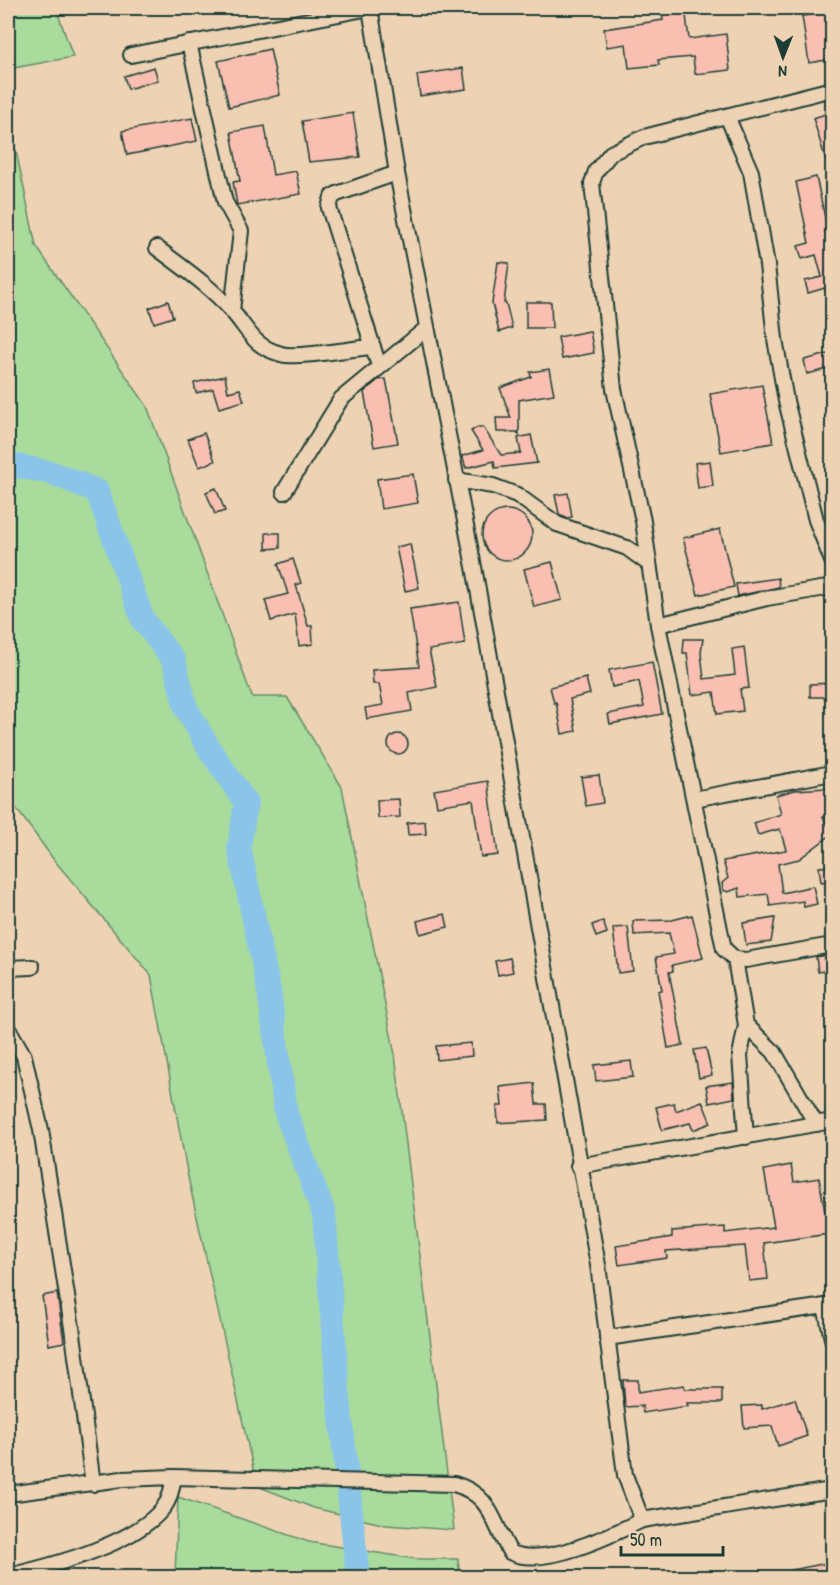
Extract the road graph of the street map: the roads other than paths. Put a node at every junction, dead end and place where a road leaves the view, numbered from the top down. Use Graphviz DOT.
graph roads {
  1 [pos="370,8"];
  2 [pos="189,43"];
  3 [pos="131,55"];
  4 [pos="832,89"];
  5 [pos="727,116"];
  6 [pos="398,173"];
  7 [pos="157,248"];
  8 [pos="232,311"];
  9 [pos="427,327"];
  10 [pos="373,347"];
  11 [pos="379,366"];
  12 [pos="456,480"];
  13 [pos="284,492"];
  14 [pos="832,561"];
  15 [pos="649,564"];
  16 [pos="832,587"];
  17 [pos="658,625"];
  18 [pos="832,773"];
  19 [pos="694,799"];
  20 [pos="832,945"];
  21 [pos="735,958"];
  22 [pos="32,967"];
  23 [pos="8,968"];
  24 [pos="746,1025"];
  25 [pos="8,1028"];
  26 [pos="832,1121"];
  27 [pos="816,1124"];
  28 [pos="746,1137"];
  29 [pos="578,1166"];
  30 [pos="829,1305"];
  31 [pos="608,1338"];
  32 [pos="832,1339"];
  33 [pos="174,1477"];
  34 [pos="93,1484"];
  35 [pos="832,1490"];
  36 [pos="8,1494"];
  37 [pos="642,1520"];
  38 [pos="8,1576"];
  1 -- 2 [label="street"];
  1 -- 6 [label="street"];
  2 -- 3 [label="street"];
  2 -- 8 [label="street"];
  4 -- 5 [label="street"];
  5 -- 14 [label="street"];
  5 -- 15 [label="street"];
  6 -- 9 [label="street"];
  6 -- 10 [label="street"];
  7 -- 8 [label="street"];
  8 -- 10 [label="street"];
  9 -- 11 [label="street"];
  9 -- 12 [label="street"];
  10 -- 11 [label="street"];
  11 -- 13 [label="street"];
  12 -- 15 [label="street"];
  12 -- 29 [label="street"];
  15 -- 17 [label="street"];
  16 -- 17 [label="street"];
  17 -- 19 [label="street"];
  18 -- 19 [label="street"];
  19 -- 21 [label="street"];
  20 -- 21 [label="street"];
  21 -- 24 [label="street"];
  22 -- 23 [label="street"];
  24 -- 27 [label="street"];
  24 -- 28 [label="street"];
  25 -- 34 [label="street"];
  26 -- 27 [label="street"];
  27 -- 28 [label="street"];
  28 -- 29 [label="street"];
  29 -- 31 [label="street"];
  30 -- 31 [label="street"];
  30 -- 32 [label="street"];
  31 -- 37 [label="street"];
  33 -- 34 [label="street"];
  33 -- 37 [label="street"];
  33 -- 38 [label="street"];
  34 -- 36 [label="street"];
  35 -- 37 [label="street"];
}
